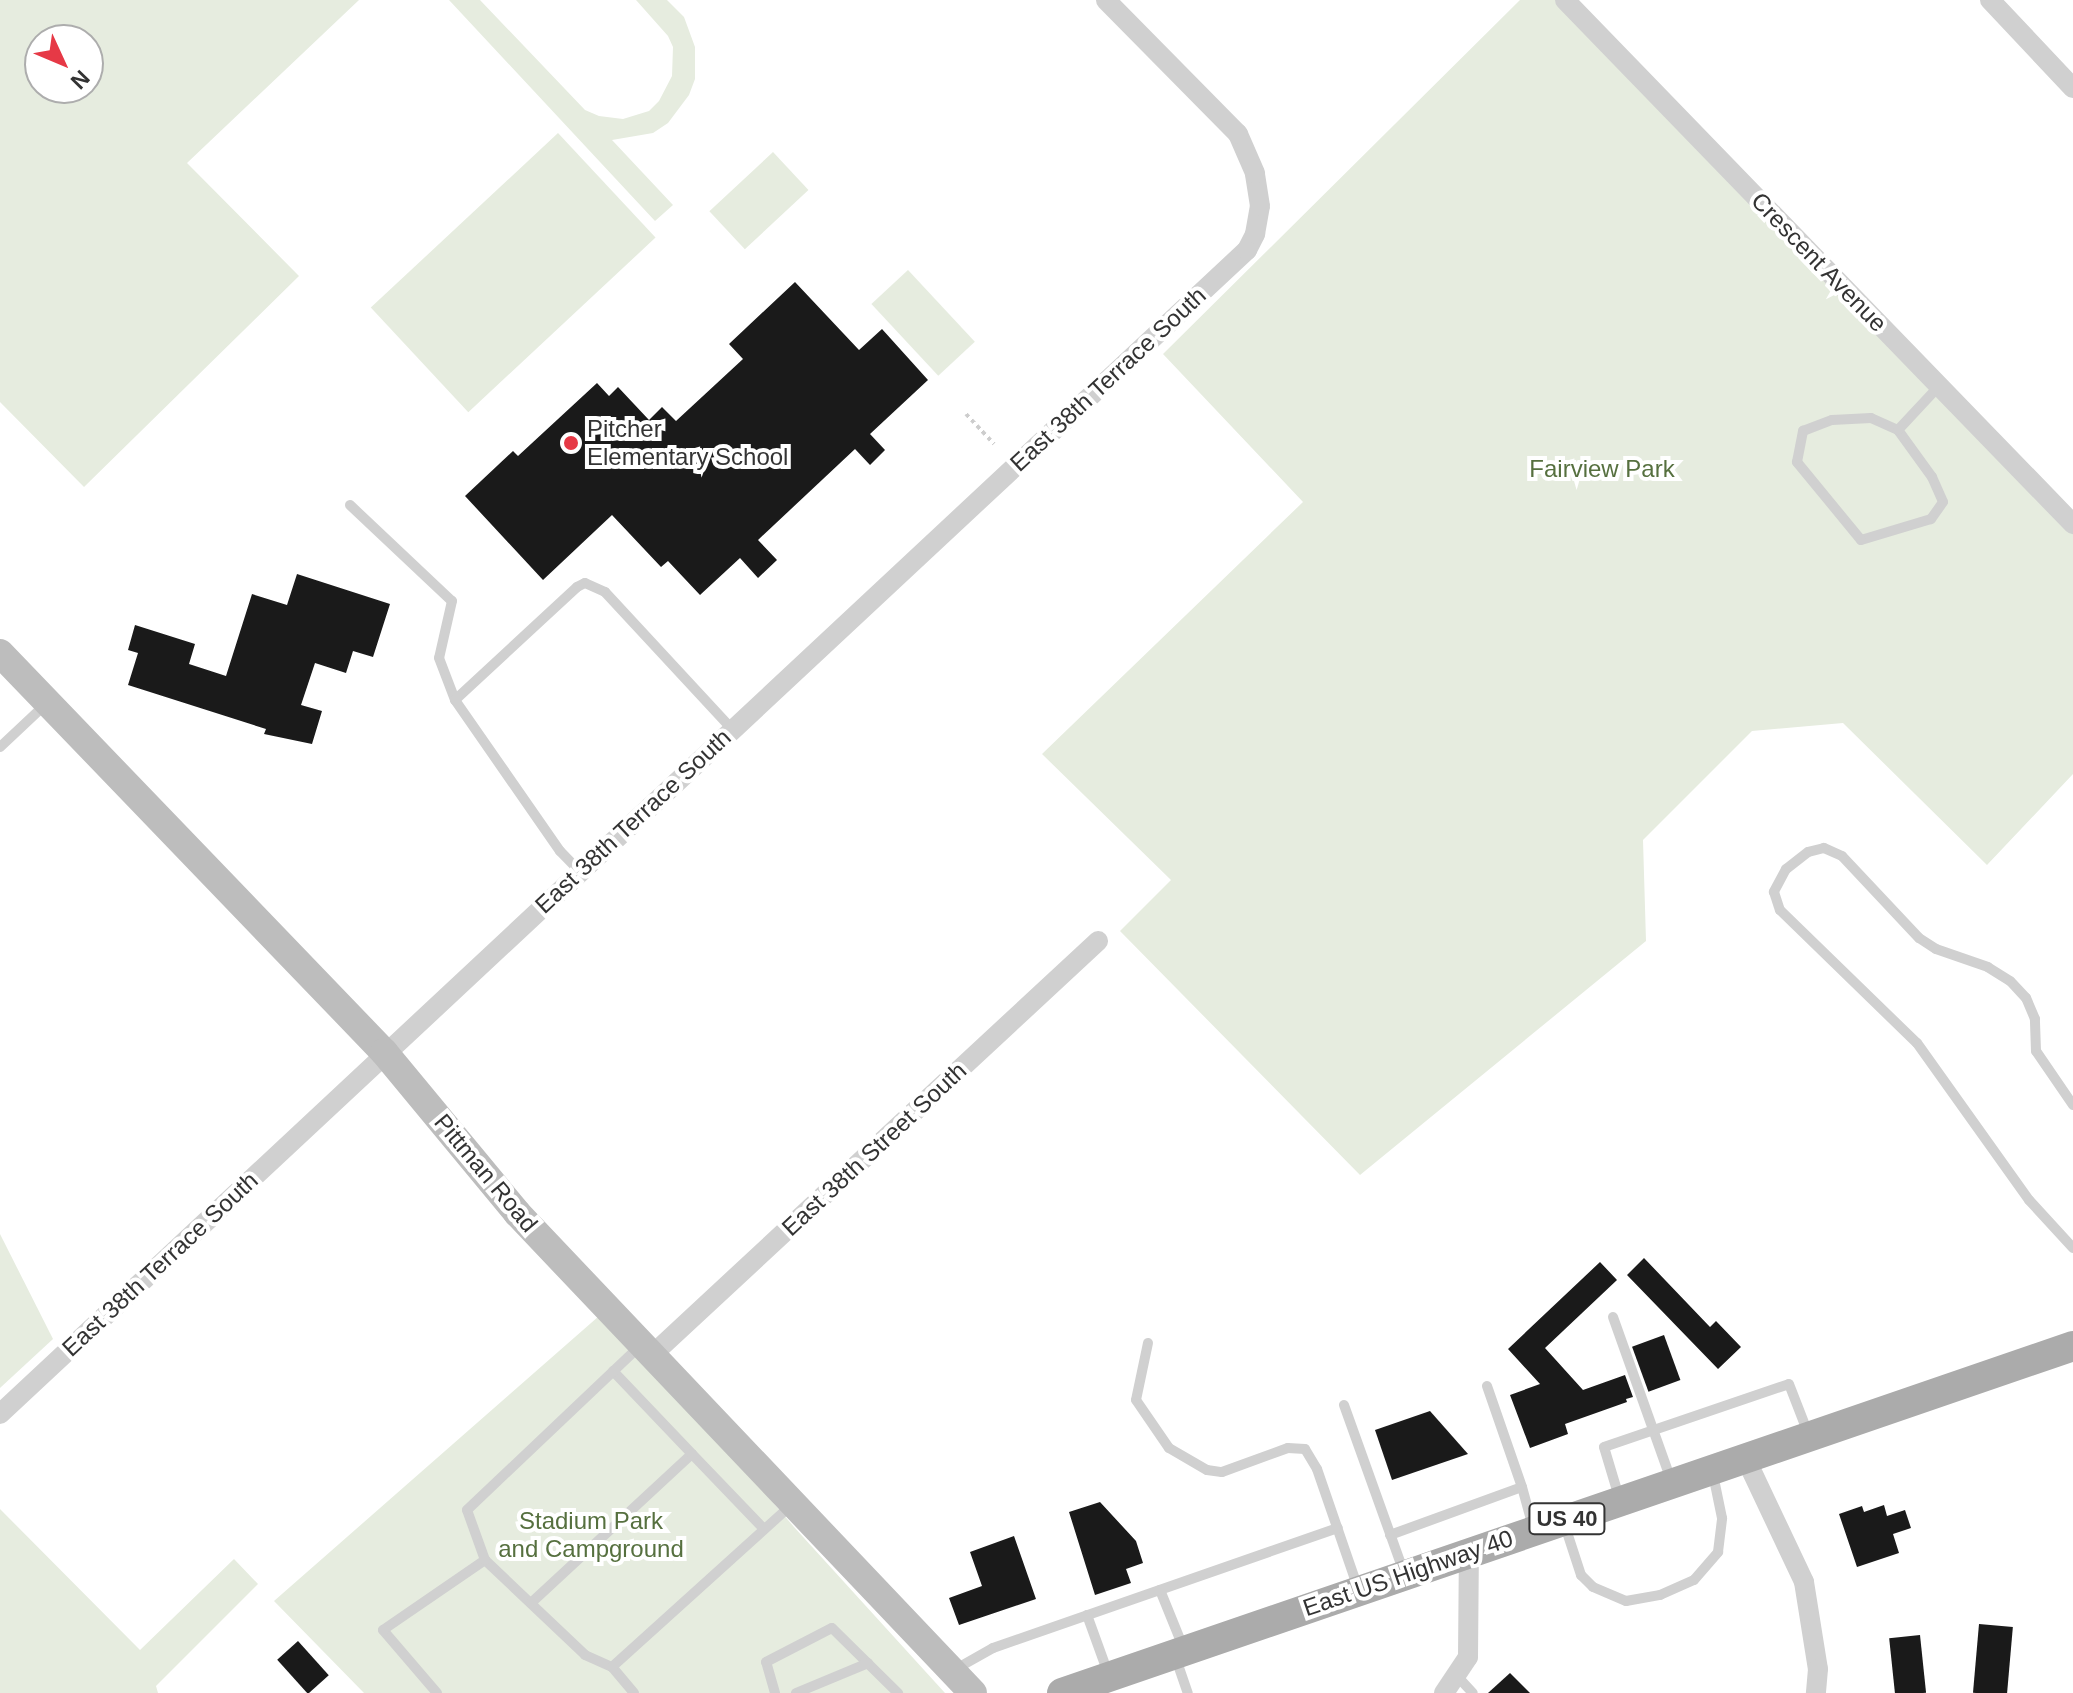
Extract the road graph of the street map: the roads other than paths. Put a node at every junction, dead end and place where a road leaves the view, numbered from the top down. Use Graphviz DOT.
graph roads {
  1 [pos="1106,0"];
  2 [pos="1565,0"];
  3 [pos="1990,0"];
  4 [pos="2073,88"];
  5 [pos="1939,386"];
  6 [pos="1898,430"];
  7 [pos="350,505"];
  8 [pos="2073,524"];
  9 [pos="0,653"];
  10 [pos="455,700"];
  11 [pos="48,702"];
  12 [pos="732,729"];
  13 [pos="0,747"];
  14 [pos="579,871"];
  15 [pos="1098,941"];
  16 [pos="384,1052"];
  17 [pos="2073,1105"];
  18 [pos="2073,1248"];
  19 [pos="1613,1317"];
  20 [pos="1148,1343"];
  21 [pos="2073,1346"];
  22 [pos="646,1351"];
  23 [pos="613,1371"];
  24 [pos="1487,1386"];
  25 [pos="1344,1405"];
  26 [pos="0,1414"];
  27 [pos="1653,1431"];
  28 [pos="1809,1435"];
  29 [pos="692,1454"];
  30 [pos="1745,1457"];
  31 [pos="1712,1468"];
  32 [pos="1672,1482"];
  33 [pos="1522,1487"];
  34 [pos="1620,1499"];
  35 [pos="792,1504"];
  36 [pos="1563,1520"];
  37 [pos="1338,1528"];
  38 [pos="764,1529"];
  39 [pos="1534,1530"];
  40 [pos="1390,1535"];
  41 [pos="1469,1552"];
  42 [pos="485,1560"];
  43 [pos="1405,1574"];
  44 [pos="1160,1590"];
  45 [pos="1359,1590"];
  46 [pos="531,1603"];
  47 [pos="1087,1615"];
  48 [pos="1179,1652"];
  49 [pos="868,1663"];
  50 [pos="612,1667"];
  51 [pos="952,1671"];
  52 [pos="1457,1676"];
  53 [pos="1104,1683"];
  54 [pos="437,1693"];
  55 [pos="634,1693"];
  56 [pos="775,1693"];
  57 [pos="796,1693"];
  58 [pos="898,1693"];
  59 [pos="973,1693"];
  60 [pos="1062,1693"];
  61 [pos="1188,1693"];
  62 [pos="1444,1693"];
  63 [pos="1473,1693"];
  64 [pos="1816,1693"];
  1 -- 12 [label="street, East 38th Terrace South"];
  2 -- 5 [label="street, Crescent Avenue"];
  3 -- 4 [label="street"];
  5 -- 6 [label="lane"];
  5 -- 8 [label="street, Crescent Avenue"];
  6 -- 6 [label="lane"];
  7 -- 10 [label="lane"];
  9 -- 11 [label="street, Pittman Road"];
  10 -- 12 [label="lane"];
  10 -- 14 [label="lane"];
  11 -- 13 [label="lane"];
  11 -- 16 [label="street, Pittman Road"];
  12 -- 14 [label="street, East 38th Terrace South"];
  14 -- 16 [label="street, East 38th Terrace South"];
  15 -- 22 [label="street, East 38th Street South"];
  16 -- 22 [label="street, Pittman Road"];
  16 -- 26 [label="street, East 38th Terrace South"];
  17 -- 18 [label="lane"];
  19 -- 27 [label="lane"];
  20 -- 37 [label="lane"];
  21 -- 28 [label="main road, East US Highway 40 / US 40"];
  22 -- 23 [label="lane"];
  22 -- 35 [label="street, Pittman Road"];
  23 -- 29 [label="lane"];
  23 -- 42 [label="lane"];
  24 -- 33 [label="lane"];
  25 -- 40 [label="lane"];
  27 -- 28 [label="lane"];
  27 -- 32 [label="lane"];
  27 -- 34 [label="lane"];
  28 -- 30 [label="main road, East US Highway 40 / US 40"];
  29 -- 38 [label="lane"];
  29 -- 46 [label="lane"];
  30 -- 31 [label="main road, East US Highway 40 / US 40"];
  30 -- 64 [label="street"];
  31 -- 32 [label="main road, East US Highway 40 / US 40"];
  31 -- 36 [label="lane"];
  32 -- 34 [label="main road, East US Highway 40 / US 40"];
  33 -- 39 [label="lane"];
  33 -- 40 [label="lane"];
  34 -- 36 [label="main road, East US Highway 40 / US 40"];
  35 -- 38 [label="lane"];
  35 -- 51 [label="street, Pittman Road"];
  36 -- 39 [label="main road, East US Highway 40 / US 40"];
  37 -- 44 [label="lane"];
  37 -- 45 [label="lane"];
  38 -- 50 [label="lane"];
  39 -- 41 [label="main road, East US Highway 40 / US 40"];
  40 -- 43 [label="lane"];
  41 -- 43 [label="main road, East US Highway 40 / US 40"];
  41 -- 52 [label="street"];
  42 -- 46 [label="lane"];
  42 -- 54 [label="lane"];
  43 -- 45 [label="main road, East US Highway 40 / US 40"];
  44 -- 47 [label="lane"];
  44 -- 48 [label="lane"];
  45 -- 48 [label="main road, East US Highway 40 / US 40"];
  46 -- 50 [label="lane"];
  47 -- 51 [label="lane"];
  47 -- 53 [label="lane"];
  48 -- 53 [label="main road, East US Highway 40 / US 40"];
  48 -- 61 [label="lane"];
  49 -- 56 [label="lane"];
  49 -- 57 [label="lane"];
  49 -- 58 [label="lane"];
  50 -- 55 [label="lane"];
  51 -- 59 [label="street, Pittman Road"];
  52 -- 62 [label="street"];
  52 -- 63 [label="lane"];
  53 -- 60 [label="main road, East US Highway 40 / US 40"];
}
